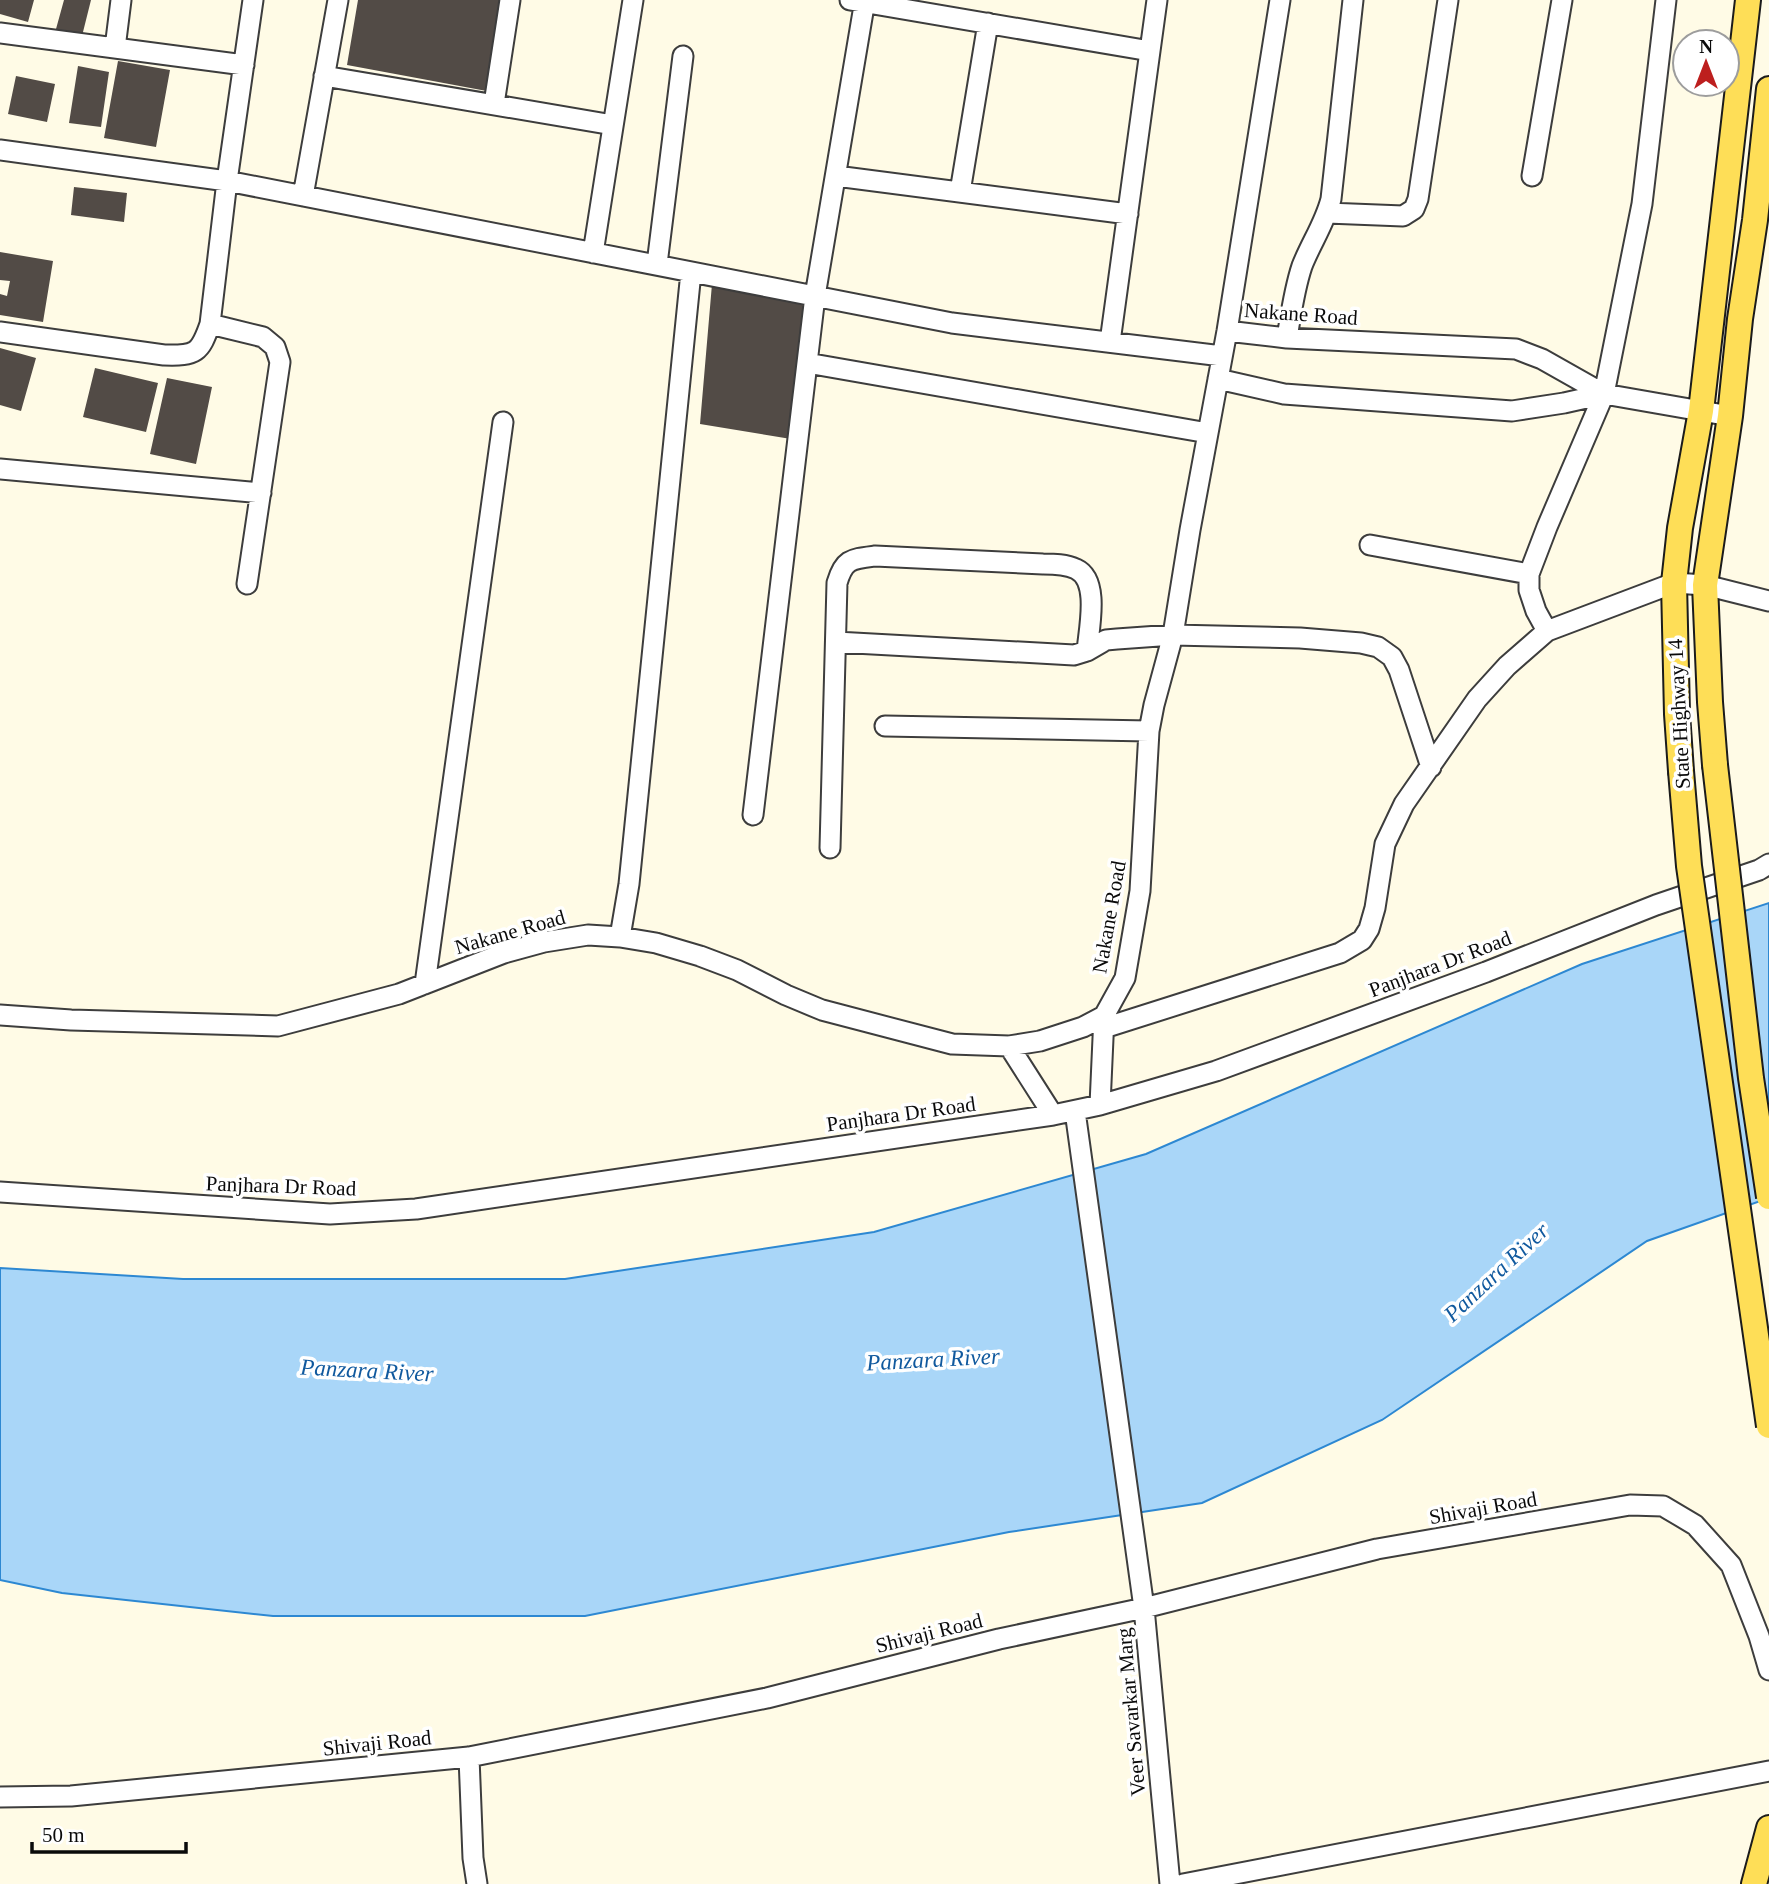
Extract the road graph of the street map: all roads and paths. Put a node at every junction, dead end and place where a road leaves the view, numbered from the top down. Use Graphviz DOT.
graph roads {
  1 [pos="121,0"];
  2 [pos="253,0"];
  3 [pos="338,0"];
  4 [pos="509,0"];
  5 [pos="633,0"];
  6 [pos="1157,0"];
  7 [pos="1280,0"];
  8 [pos="1353,0"];
  9 [pos="1448,0"];
  10 [pos="1562,0"];
  11 [pos="1666,0"];
  12 [pos="1748,0"];
  13 [pos="860,1"];
  14 [pos="988,23"];
  15 [pos="0,33"];
  16 [pos="115,48"];
  17 [pos="1150,51"];
  18 [pos="683,56"];
  19 [pos="244,65"];
  20 [pos="324,76"];
  21 [pos="1769,89"];
  22 [pos="494,104"];
  23 [pos="613,125"];
  24 [pos="0,150"];
  25 [pos="836,176"];
  26 [pos="1532,176"];
  27 [pos="227,181"];
  28 [pos="960,192"];
  29 [pos="303,196"];
  30 [pos="1327,213"];
  31 [pos="1128,214"];
  32 [pos="593,253"];
  33 [pos="657,264"];
  34 [pos="691,272"];
  35 [pos="815,296"];
  36 [pos="210,324"];
  37 [pos="1227,331"];
  38 [pos="0,332"];
  39 [pos="1287,338"];
  40 [pos="1110,342"];
  41 [pos="1222,356"];
  42 [pos="807,363"];
  43 [pos="1218,379"];
  44 [pos="1604,394"];
  45 [pos="1701,411"];
  46 [pos="1730,416"];
  47 [pos="503,422"];
  48 [pos="1208,433"];
  49 [pos="0,469"];
  50 [pos="261,493"];
  51 [pos="1370,544"];
  52 [pos="1529,574"];
  53 [pos="1674,583"];
  54 [pos="247,584"];
  55 [pos="1704,585"];
  56 [pos="1769,601"];
  57 [pos="1547,631"];
  58 [pos="1173,635"];
  59 [pos="836,642"];
  60 [pos="1087,651"];
  61 [pos="886,726"];
  62 [pos="1149,731"];
  63 [pos="1431,766"];
  64 [pos="753,816"];
  65 [pos="830,848"];
  66 [pos="1769,864"];
  67 [pos="620,937"];
  68 [pos="425,984"];
  69 [pos="0,1015"];
  70 [pos="1104,1022"];
  71 [pos="1009,1046"];
  72 [pos="1100,1105"];
  73 [pos="1075,1111"];
  74 [pos="1054,1115"];
  75 [pos="0,1192"];
  76 [pos="1769,1197"];
  77 [pos="1769,1426"];
  78 [pos="1144,1608"];
  79 [pos="1769,1670"];
  80 [pos="469,1757"];
  81 [pos="1769,1771"];
  82 [pos="0,1797"];
  83 [pos="1769,1828"];
  84 [pos="477,1884"];
  85 [pos="1170,1884"];
  86 [pos="1183,1884"];
  87 [pos="1754,1884"];
  1 -- 16 [label="street"];
  2 -- 19 [label="street"];
  3 -- 20 [label="street"];
  4 -- 22 [label="street"];
  5 -- 23 [label="street"];
  6 -- 17 [label="street"];
  7 -- 37 [label="street"];
  8 -- 30 [label="street"];
  9 -- 30 [label="street"];
  10 -- 26 [label="street"];
  11 -- 44 [label="street"];
  12 -- 45 [label="main road, State Highway 14"];
  13 -- 14 [label="street"];
  13 -- 25 [label="street"];
  14 -- 17 [label="street"];
  14 -- 28 [label="street"];
  15 -- 16 [label="street"];
  16 -- 19 [label="street"];
  17 -- 31 [label="street"];
  18 -- 33 [label="street"];
  19 -- 27 [label="street"];
  20 -- 22 [label="street"];
  20 -- 29 [label="street"];
  21 -- 46 [label="main road, State Highway 14"];
  22 -- 23 [label="street"];
  23 -- 32 [label="street"];
  24 -- 27 [label="street"];
  25 -- 28 [label="street"];
  25 -- 35 [label="street"];
  27 -- 29 [label="street"];
  27 -- 36 [label="street"];
  28 -- 31 [label="street"];
  29 -- 32 [label="street"];
  30 -- 39 [label="street"];
  31 -- 40 [label="street"];
  32 -- 33 [label="street"];
  33 -- 34 [label="street"];
  34 -- 35 [label="street"];
  34 -- 67 [label="street"];
  35 -- 40 [label="street"];
  35 -- 42 [label="street"];
  36 -- 38 [label="street"];
  36 -- 50 [label="street"];
  37 -- 39 [label="street, Nakane Road"];
  37 -- 41 [label="street, Nakane Road"];
  39 -- 44 [label="street, Nakane Road"];
  40 -- 41 [label="street"];
  41 -- 43 [label="street, Nakane Road"];
  42 -- 48 [label="street"];
  42 -- 64 [label="street"];
  43 -- 44 [label="street"];
  43 -- 48 [label="street, Nakane Road"];
  44 -- 45 [label="street, Nakane Road"];
  44 -- 52 [label="street"];
  45 -- 46 [label="street, Nakane Road"];
  45 -- 53 [label="main road, State Highway 14"];
  46 -- 55 [label="main road, State Highway 14"];
  47 -- 68 [label="street"];
  48 -- 58 [label="street, Nakane Road"];
  49 -- 50 [label="street"];
  50 -- 54 [label="street"];
  51 -- 52 [label="street"];
  52 -- 57 [label="street"];
  53 -- 55 [label="street"];
  53 -- 57 [label="street"];
  53 -- 77 [label="main road, State Highway 14, bridge"];
  55 -- 56 [label="street"];
  55 -- 76 [label="main road, State Highway 14, bridge"];
  57 -- 63 [label="street"];
  58 -- 60 [label="street"];
  58 -- 62 [label="street, Nakane Road"];
  58 -- 63 [label="street"];
  59 -- 60 [label="street"];
  59 -- 60 [label="street"];
  59 -- 65 [label="street"];
  61 -- 62 [label="street"];
  62 -- 70 [label="street, Nakane Road"];
  63 -- 70 [label="street"];
  66 -- 72 [label="street, Panjhara Dr Road"];
  67 -- 68 [label="street, Nakane Road"];
  67 -- 71 [label="street, Nakane Road"];
  68 -- 69 [label="street, Nakane Road"];
  70 -- 71 [label="street, Nakane Road"];
  70 -- 72 [label="street"];
  71 -- 74 [label="street"];
  72 -- 73 [label="street, Panjhara Dr Road"];
  73 -- 74 [label="street, Panjhara Dr Road"];
  73 -- 78 [label="street, Veer Savarkar Marg"];
  74 -- 75 [label="street, Panjhara Dr Road"];
  78 -- 79 [label="street, Shivaji Road"];
  78 -- 80 [label="street, Shivaji Road"];
  78 -- 85 [label="street, Veer Savarkar Marg"];
  80 -- 82 [label="street, Shivaji Road"];
  80 -- 84 [label="street"];
  81 -- 86 [label="street"];
  83 -- 87 [label="main road"];
}
